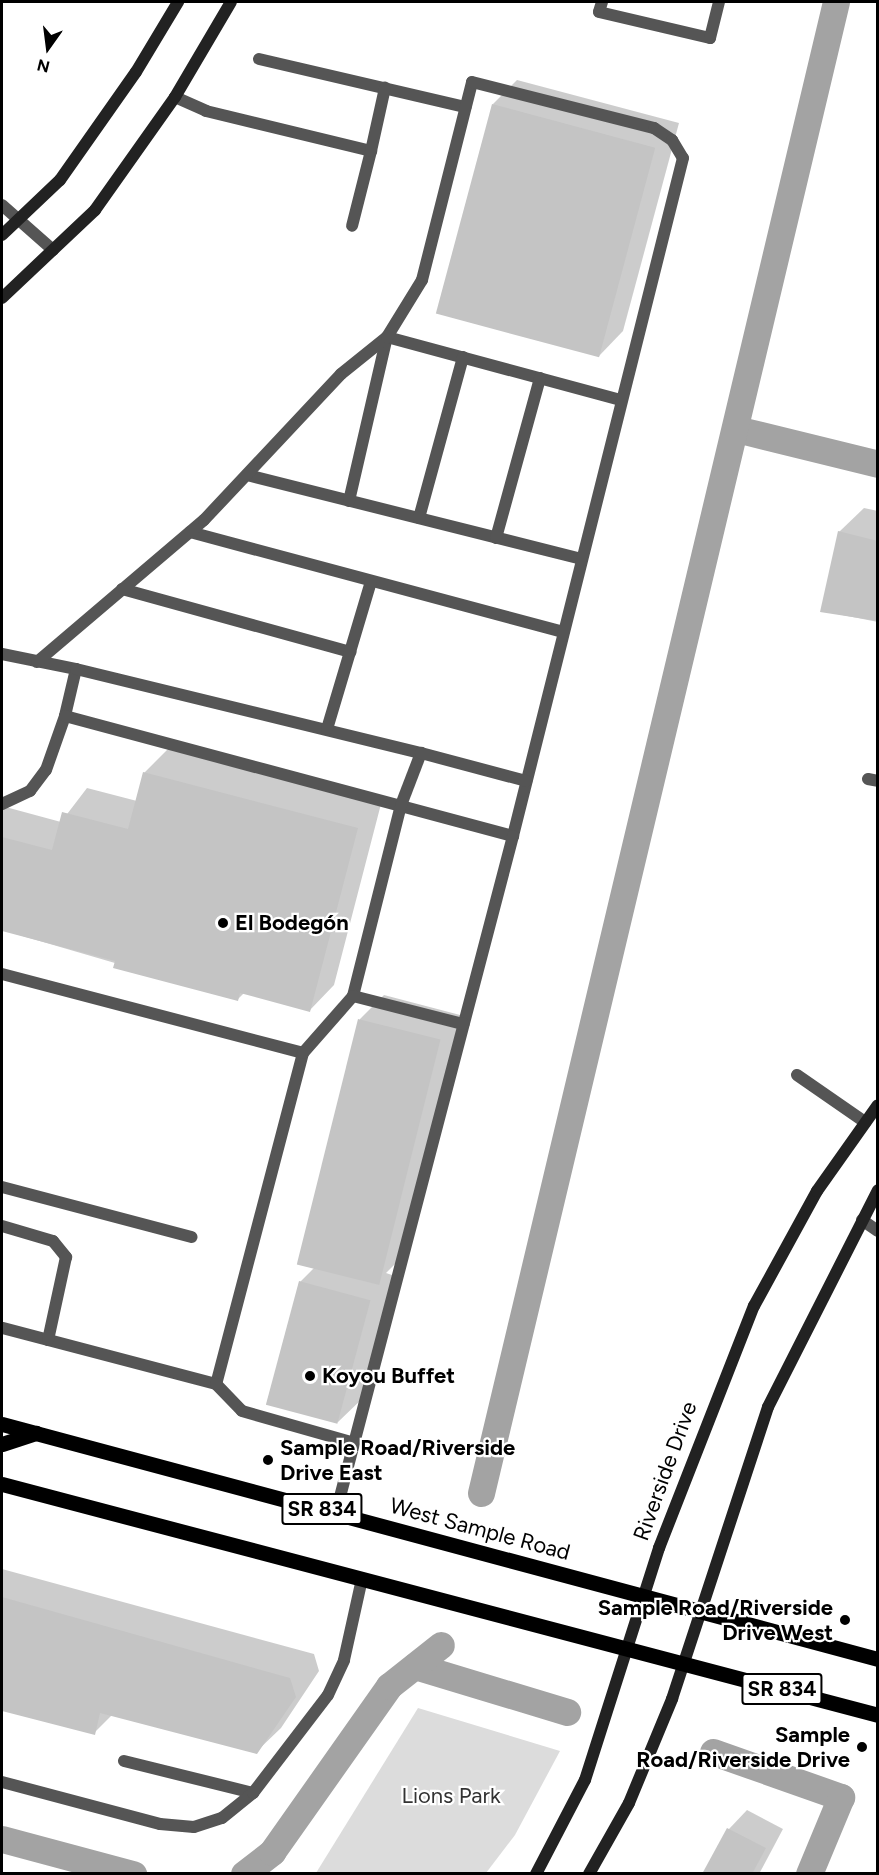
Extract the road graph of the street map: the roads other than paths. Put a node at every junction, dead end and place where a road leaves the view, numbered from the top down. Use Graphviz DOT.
graph roads {
  1 [pos="178,2"];
  2 [pos="231,2"];
  3 [pos="602,2"];
  4 [pos="719,2"];
  5 [pos="259,59"];
  6 [pos="386,88"];
  7 [pos="175,97"];
  8 [pos="465,107"];
  9 [pos="371,151"];
  10 [pos="2,206"];
  11 [pos="19,219"];
  12 [pos="352,226"];
  13 [pos="2,235"];
  14 [pos="53,250"];
  15 [pos="2,298"];
  16 [pos="387,337"];
  17 [pos="463,357"];
  18 [pos="540,378"];
  19 [pos="620,400"];
  20 [pos="247,475"];
  21 [pos="349,501"];
  22 [pos="419,518"];
  23 [pos="190,532"];
  24 [pos="496,538"];
  25 [pos="580,559"];
  26 [pos="371,581"];
  27 [pos="122,588"];
  28 [pos="562,632"];
  29 [pos="350,652"];
  30 [pos="2,654"];
  31 [pos="37,662"];
  32 [pos="76,669"];
  33 [pos="65,716"];
  34 [pos="327,729"];
  35 [pos="421,753"];
  36 [pos="526,781"];
  37 [pos="2,804"];
  38 [pos="401,805"];
  39 [pos="513,836"];
  40 [pos="2,974"];
  41 [pos="354,996"];
  42 [pos="463,1024"];
  43 [pos="303,1053"];
  44 [pos="797,1076"];
  45 [pos="878,1105"];
  46 [pos="865,1122"];
  47 [pos="2,1187"];
  48 [pos="878,1190"];
  49 [pos="862,1220"];
  50 [pos="2,1226"];
  51 [pos="878,1231"];
  52 [pos="191,1237"];
  53 [pos="2,1328"];
  54 [pos="48,1340"];
  55 [pos="216,1384"];
  56 [pos="2,1424"];
  57 [pos="36,1433"];
  58 [pos="354,1443"];
  59 [pos="2,1444"];
  60 [pos="2,1484"];
  61 [pos="336,1512"];
  62 [pos="362,1579"];
  63 [pos="642,1597"];
  64 [pos="698,1612"];
  65 [pos="630,1649"];
  66 [pos="878,1659"];
  67 [pos="686,1663"];
  68 [pos="878,1715"];
  69 [pos="124,1761"];
  70 [pos="2,1782"];
  71 [pos="253,1793"];
  72 [pos="537,1874"];
  73 [pos="589,1874"];
  1 -- 11 [label="street"];
  2 -- 7 [label="street"];
  3 -- 4 [label="lane"];
  5 -- 6 [label="lane"];
  6 -- 8 [label="lane"];
  6 -- 9 [label="lane"];
  7 -- 9 [label="lane"];
  7 -- 14 [label="street"];
  8 -- 16 [label="lane"];
  8 -- 19 [label="lane"];
  9 -- 12 [label="lane"];
  10 -- 11 [label="lane"];
  11 -- 13 [label="street"];
  11 -- 14 [label="lane"];
  14 -- 15 [label="street"];
  16 -- 17 [label="lane"];
  16 -- 20 [label="lane"];
  16 -- 21 [label="lane"];
  17 -- 18 [label="lane"];
  17 -- 22 [label="lane"];
  18 -- 19 [label="lane"];
  18 -- 24 [label="lane"];
  19 -- 25 [label="lane"];
  20 -- 21 [label="lane"];
  20 -- 23 [label="lane"];
  21 -- 22 [label="lane"];
  22 -- 24 [label="lane"];
  23 -- 26 [label="lane"];
  23 -- 27 [label="lane"];
  24 -- 25 [label="lane"];
  25 -- 28 [label="lane"];
  26 -- 28 [label="lane"];
  26 -- 29 [label="lane"];
  27 -- 29 [label="lane"];
  27 -- 31 [label="lane"];
  28 -- 36 [label="lane"];
  29 -- 34 [label="lane"];
  30 -- 31 [label="lane"];
  31 -- 32 [label="lane"];
  32 -- 33 [label="lane"];
  32 -- 34 [label="lane"];
  33 -- 37 [label="lane"];
  33 -- 38 [label="lane"];
  34 -- 35 [label="lane"];
  35 -- 36 [label="lane"];
  35 -- 38 [label="lane"];
  36 -- 39 [label="lane"];
  38 -- 39 [label="lane"];
  38 -- 41 [label="lane"];
  39 -- 42 [label="lane"];
  40 -- 43 [label="lane"];
  41 -- 42 [label="lane"];
  41 -- 43 [label="lane"];
  42 -- 58 [label="lane"];
  43 -- 55 [label="lane"];
  44 -- 46 [label="lane"];
  45 -- 46 [label="street, Riverside Drive"];
  46 -- 63 [label="street, Riverside Drive"];
  47 -- 52 [label="lane"];
  48 -- 49 [label="street"];
  49 -- 51 [label="lane"];
  49 -- 64 [label="street"];
  50 -- 54 [label="lane"];
  53 -- 54 [label="lane"];
  54 -- 55 [label="lane"];
  55 -- 58 [label="lane"];
  56 -- 57 [label="main road, West Sample Road / SR 834"];
  57 -- 59 [label="main road"];
  57 -- 61 [label="main road, West Sample Road / SR 834"];
  58 -- 61 [label="lane"];
  60 -- 62 [label="main road, SR 834"];
  61 -- 63 [label="main road, West Sample Road / SR 834"];
  62 -- 65 [label="main road, SR 834"];
  62 -- 71 [label="lane"];
  63 -- 64 [label="main road, West Sample Road / SR 834"];
  63 -- 65 [label="street, Riverside Drive"];
  64 -- 66 [label="main road, West Sample Road / SR 834"];
  64 -- 67 [label="street"];
  65 -- 67 [label="main road, SR 834"];
  65 -- 72 [label="street, Riverside Drive"];
  67 -- 68 [label="main road, SR 834"];
  67 -- 73 [label="street"];
  69 -- 71 [label="lane"];
  70 -- 71 [label="lane"];
}
